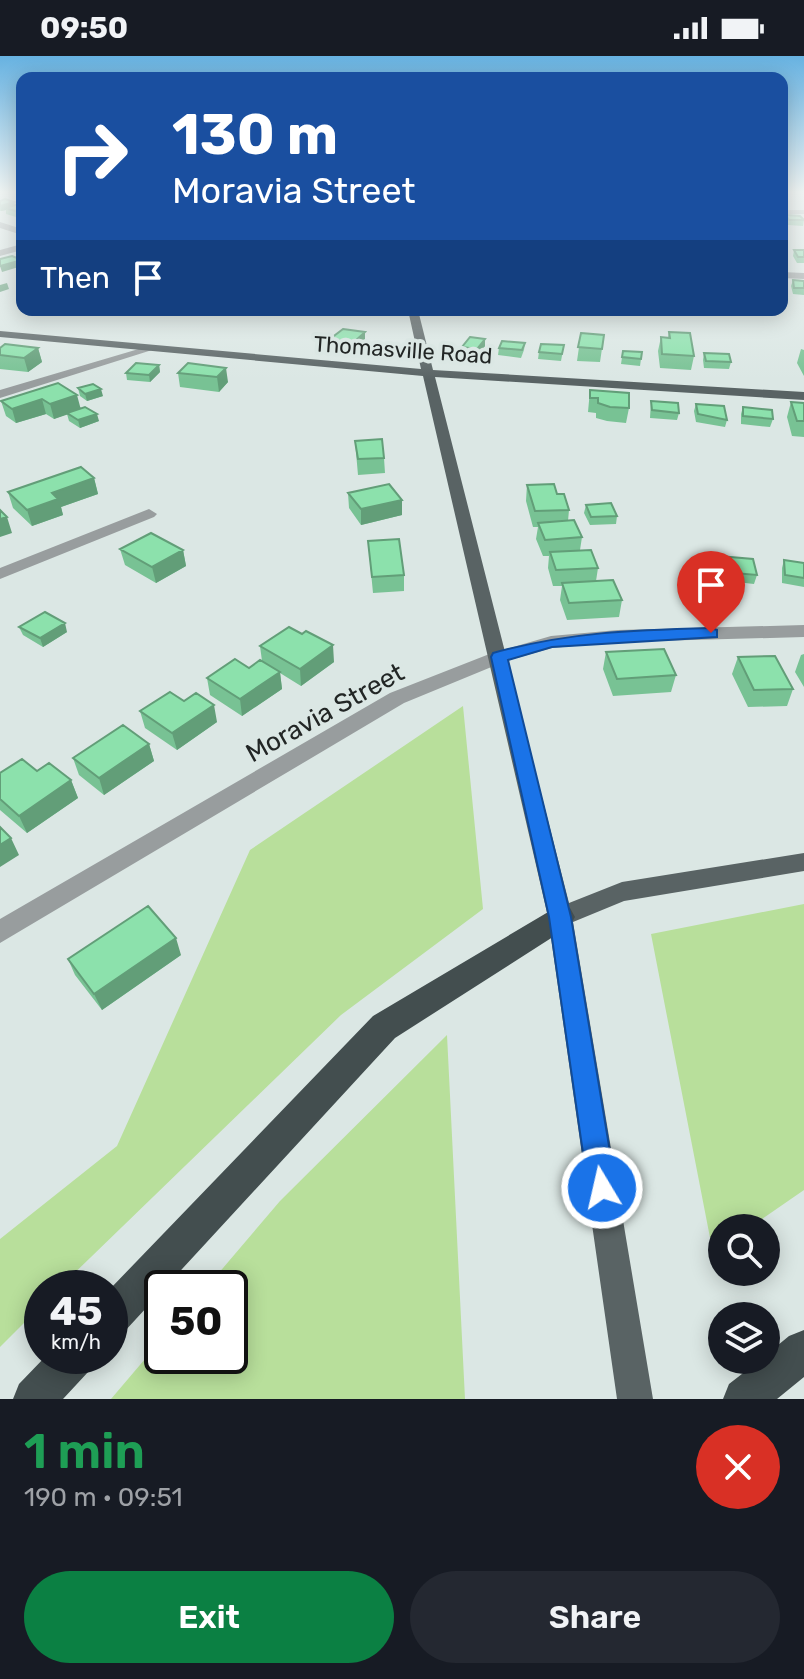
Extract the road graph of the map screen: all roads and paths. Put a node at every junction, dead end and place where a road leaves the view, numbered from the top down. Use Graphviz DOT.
graph roads {
  1 [pos="415,316"];
  2 [pos="0,334"];
  3 [pos="146,350"];
  4 [pos="430,373"];
  5 [pos="0,394"];
  6 [pos="804,396"];
  7 [pos="149,514"];
  8 [pos="0,574"];
  9 [pos="804,631"];
  10 [pos="499,657"];
  11 [pos="804,862"];
  12 [pos="560,917"];
  13 [pos="0,932"];
  14 [pos="128,1299"];
  15 [pos="800,1354"];
  16 [pos="57,1374"];
  17 [pos="34,1399"];
  18 [pos="635,1399"];
  19 [pos="744,1399"];
  1 -- 4 [label="main road"];
  2 -- 3 [label="main road, Thomasville Road"];
  3 -- 4 [label="main road, Thomasville Road"];
  3 -- 5 [label="street"];
  4 -- 6 [label="main road, Thomasville Road"];
  4 -- 10 [label="main road"];
  7 -- 8 [label="street"];
  9 -- 10 [label="street, Moravia Street"];
  10 -- 12 [label="main road"];
  10 -- 13 [label="street, Moravia Street"];
  11 -- 12 [label="main road"];
  12 -- 14 [label="highway"];
  12 -- 18 [label="main road"];
  15 -- 19 [label="highway"];
  16 -- 17 [label="highway"];
}
